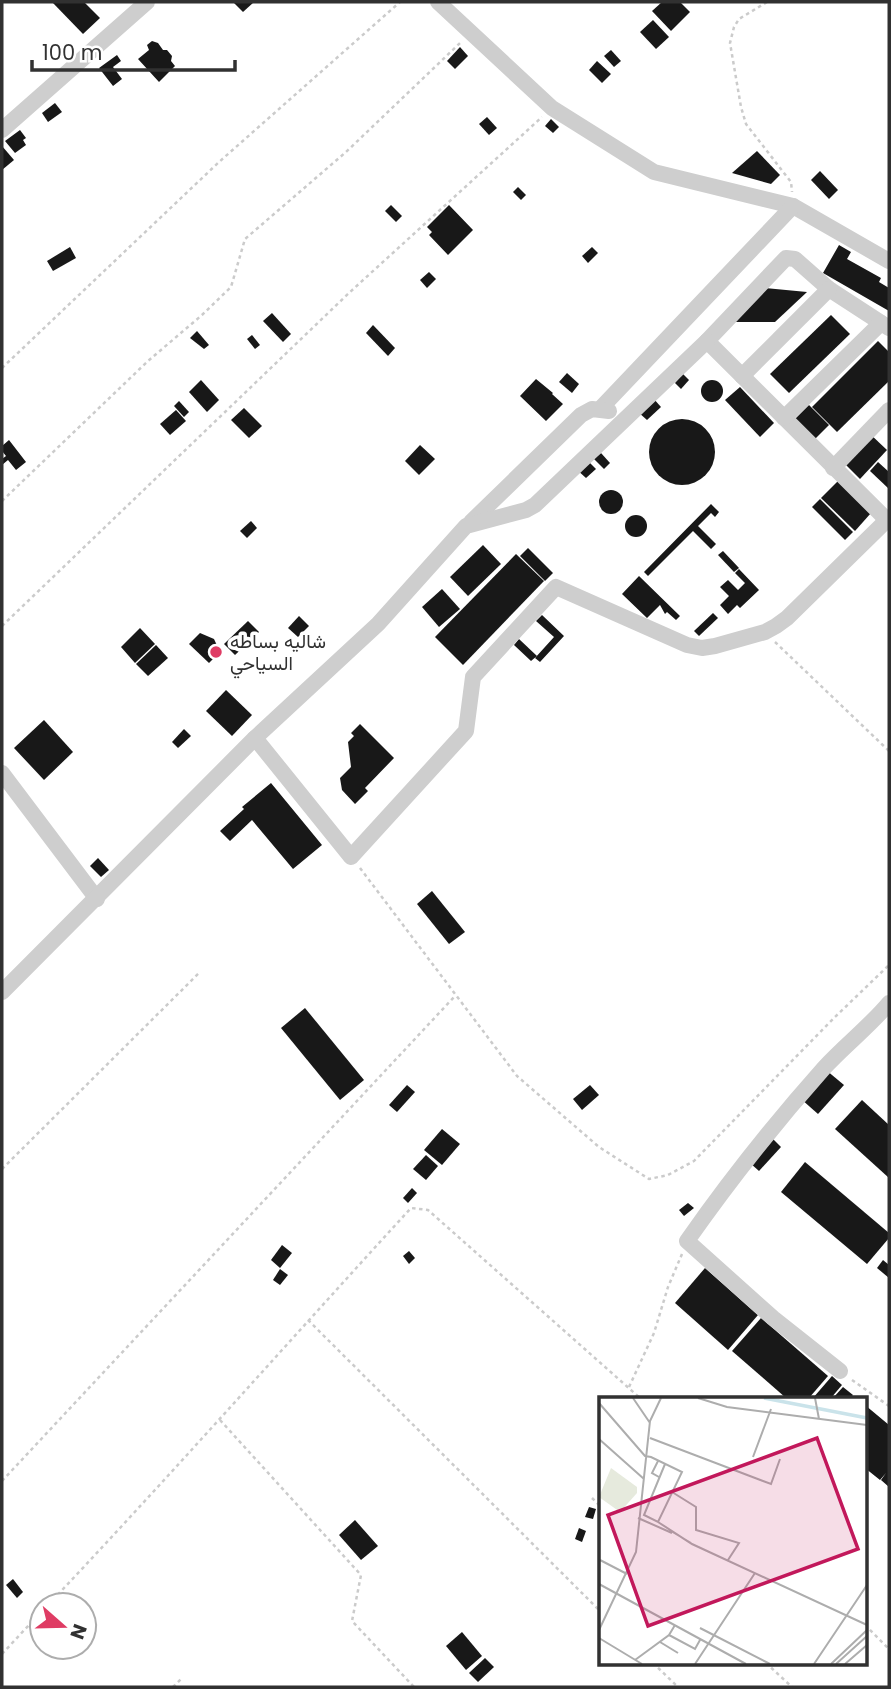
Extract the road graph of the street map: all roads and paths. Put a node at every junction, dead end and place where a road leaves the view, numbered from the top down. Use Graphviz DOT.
graph roads {
  1 [pos="147,2"];
  2 [pos="400,2"];
  3 [pos="438,2"];
  4 [pos="767,2"];
  5 [pos="472,33"];
  6 [pos="552,108"];
  7 [pos="2,130"];
  8 [pos="793,206"];
  9 [pos="889,261"];
  10 [pos="829,289"];
  11 [pos="885,326"];
  12 [pos="707,341"];
  13 [pos="2,368"];
  14 [pos="742,376"];
  15 [pos="600,409"];
  16 [pos="889,410"];
  17 [pos="784,418"];
  18 [pos="622,422"];
  19 [pos="833,468"];
  20 [pos="2,501"];
  21 [pos="888,521"];
  22 [pos="466,527"];
  23 [pos="2,626"];
  24 [pos="765,632"];
  25 [pos="256,738"];
  26 [pos="889,751"];
  27 [pos="2,773"];
  28 [pos="351,857"];
  29 [pos="97,899"];
  30 [pos="889,965"];
  31 [pos="199,973"];
  32 [pos="2,992"];
  33 [pos="455,996"];
  34 [pos="889,1003"];
  35 [pos="2,1169"];
  36 [pos="687,1241"];
  37 [pos="308,1320"];
  38 [pos="840,1371"];
  39 [pos="629,1387"];
  40 [pos="639,1397"];
  41 [pos="889,1406"];
  42 [pos="219,1419"];
  43 [pos="2,1481"];
  44 [pos="592,1498"];
  45 [pos="599,1505"];
  46 [pos="61,1591"];
  47 [pos="599,1610"];
  48 [pos="28,1626"];
  49 [pos="866,1626"];
  50 [pos="889,1649"];
  51 [pos="2,1654"];
  52 [pos="654,1664"];
  53 [pos="767,1664"];
  54 [pos="181,1679"];
  55 [pos="173,1687"];
  56 [pos="414,1687"];
  57 [pos="678,1687"];
  58 [pos="792,1687"];
  1 -- 7 [label="street"];
  2 -- 13 [label="path"];
  3 -- 5 [label="street"];
  4 -- 8 [label="path"];
  5 -- 6 [label="street"];
  5 -- 20 [label="path"];
  6 -- 8 [label="street"];
  6 -- 23 [label="path"];
  8 -- 9 [label="street"];
  8 -- 15 [label="street"];
  10 -- 11 [label="street"];
  10 -- 12 [label="street"];
  10 -- 14 [label="street"];
  11 -- 17 [label="street"];
  12 -- 14 [label="street"];
  12 -- 18 [label="street"];
  14 -- 17 [label="street"];
  15 -- 18 [label="street"];
  15 -- 22 [label="street"];
  16 -- 19 [label="street"];
  17 -- 19 [label="street"];
  18 -- 22 [label="street"];
  19 -- 21 [label="street"];
  21 -- 24 [label="street"];
  22 -- 25 [label="street"];
  24 -- 26 [label="path"];
  24 -- 28 [label="street"];
  25 -- 28 [label="street"];
  25 -- 29 [label="street"];
  27 -- 29 [label="street"];
  28 -- 33 [label="path"];
  29 -- 32 [label="street"];
  30 -- 33 [label="path"];
  31 -- 35 [label="path"];
  33 -- 43 [label="path"];
  34 -- 36 [label="street"];
  36 -- 38 [label="street"];
  36 -- 39 [label="path"];
  37 -- 39 [label="path"];
  37 -- 42 [label="path"];
  37 -- 47 [label="path"];
  38 -- 41 [label="path"];
  39 -- 40 [label="path"];
  42 -- 46 [label="path"];
  42 -- 56 [label="path"];
  44 -- 45 [label="path"];
  48 -- 51 [label="path"];
  49 -- 50 [label="path"];
  52 -- 57 [label="path"];
  53 -- 58 [label="path"];
  54 -- 55 [label="path"];
}
